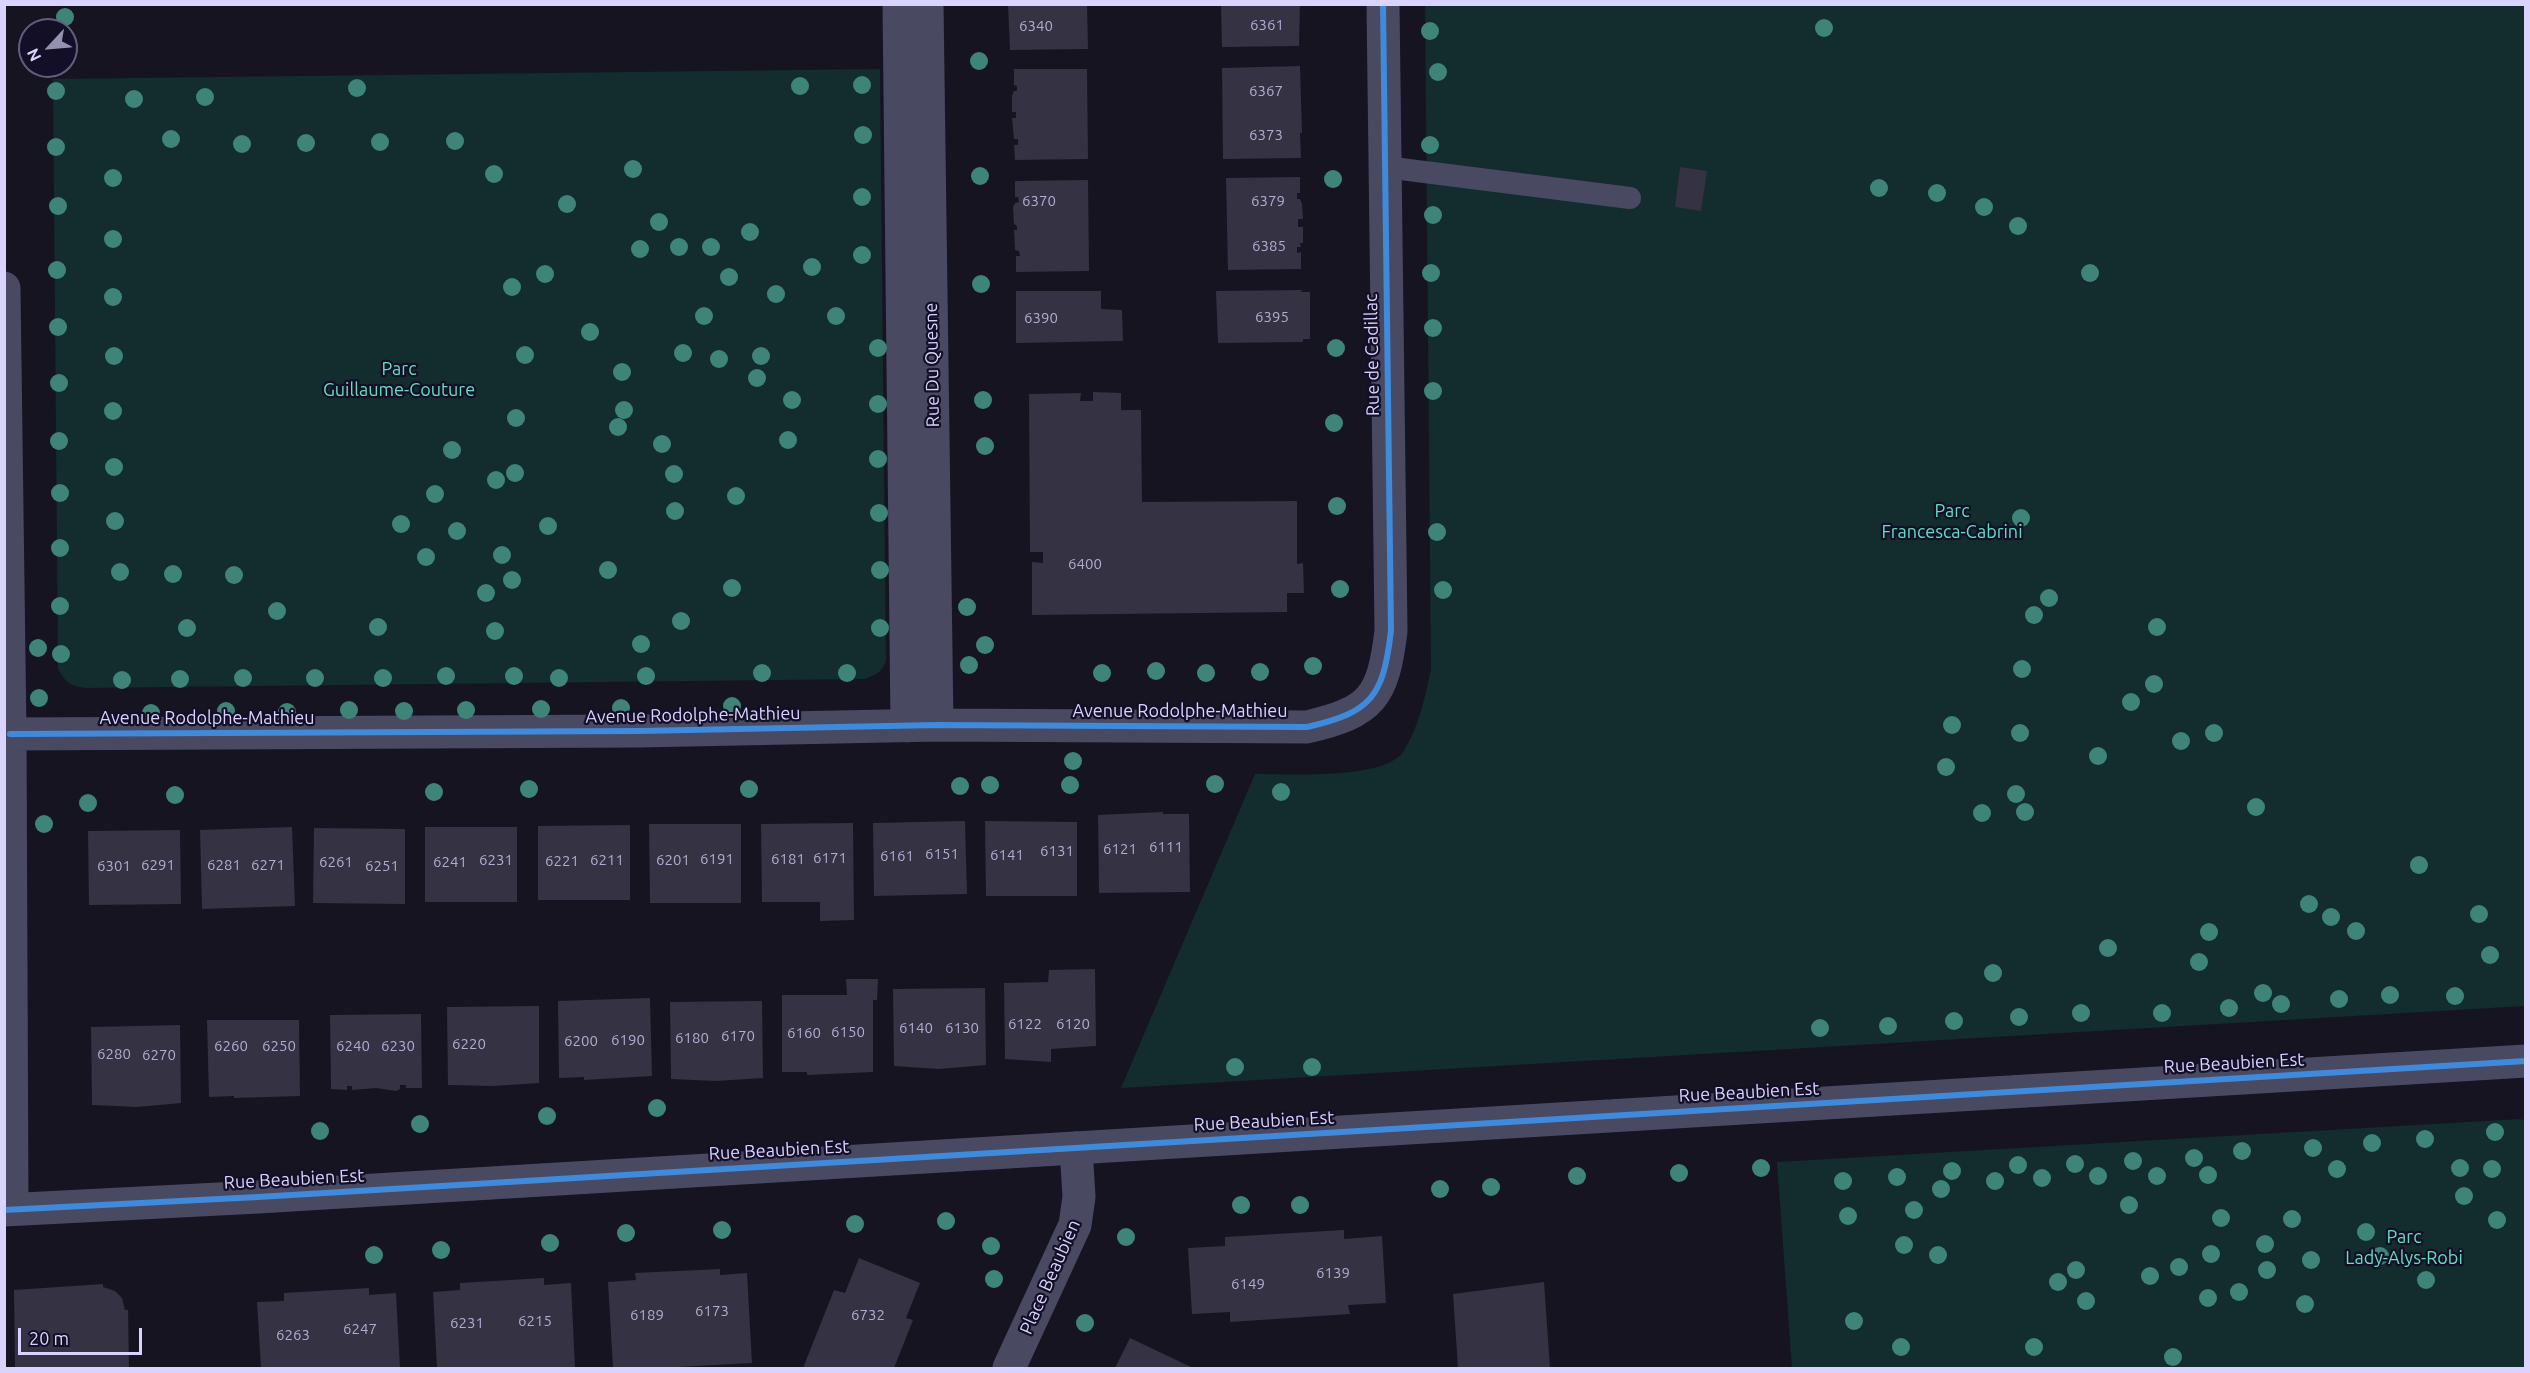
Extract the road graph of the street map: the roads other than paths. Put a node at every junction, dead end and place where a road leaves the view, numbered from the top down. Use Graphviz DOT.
graph roads {
  1 [pos="899,4"];
  2 [pos="927,4"];
  3 [pos="1383,4"];
  4 [pos="1385,167"];
  5 [pos="1630,198"];
  6 [pos="4,288"];
  7 [pos="1370,701"];
  8 [pos="922,725"];
  9 [pos="10,734"];
  10 [pos="2526,1061"];
  11 [pos="1076,1148"];
  12 [pos="8,1209"];
  13 [pos="1009,1368"];
  1 -- 8 [label="street"];
  2 -- 8 [label="street, Rue Du Quesne"];
  3 -- 4 [label="street, Rue de Cadillac"];
  4 -- 5 [label="lane"];
  4 -- 7 [label="street, Rue de Cadillac"];
  6 -- 9 [label="street"];
  7 -- 8 [label="street, Avenue Rodolphe-Mathieu"];
  8 -- 9 [label="street, Avenue Rodolphe-Mathieu"];
  9 -- 12 [label="street"];
  10 -- 11 [label="street, Rue Beaubien Est"];
  11 -- 12 [label="street, Rue Beaubien Est"];
  11 -- 13 [label="street, Place Beaubien"];
}
